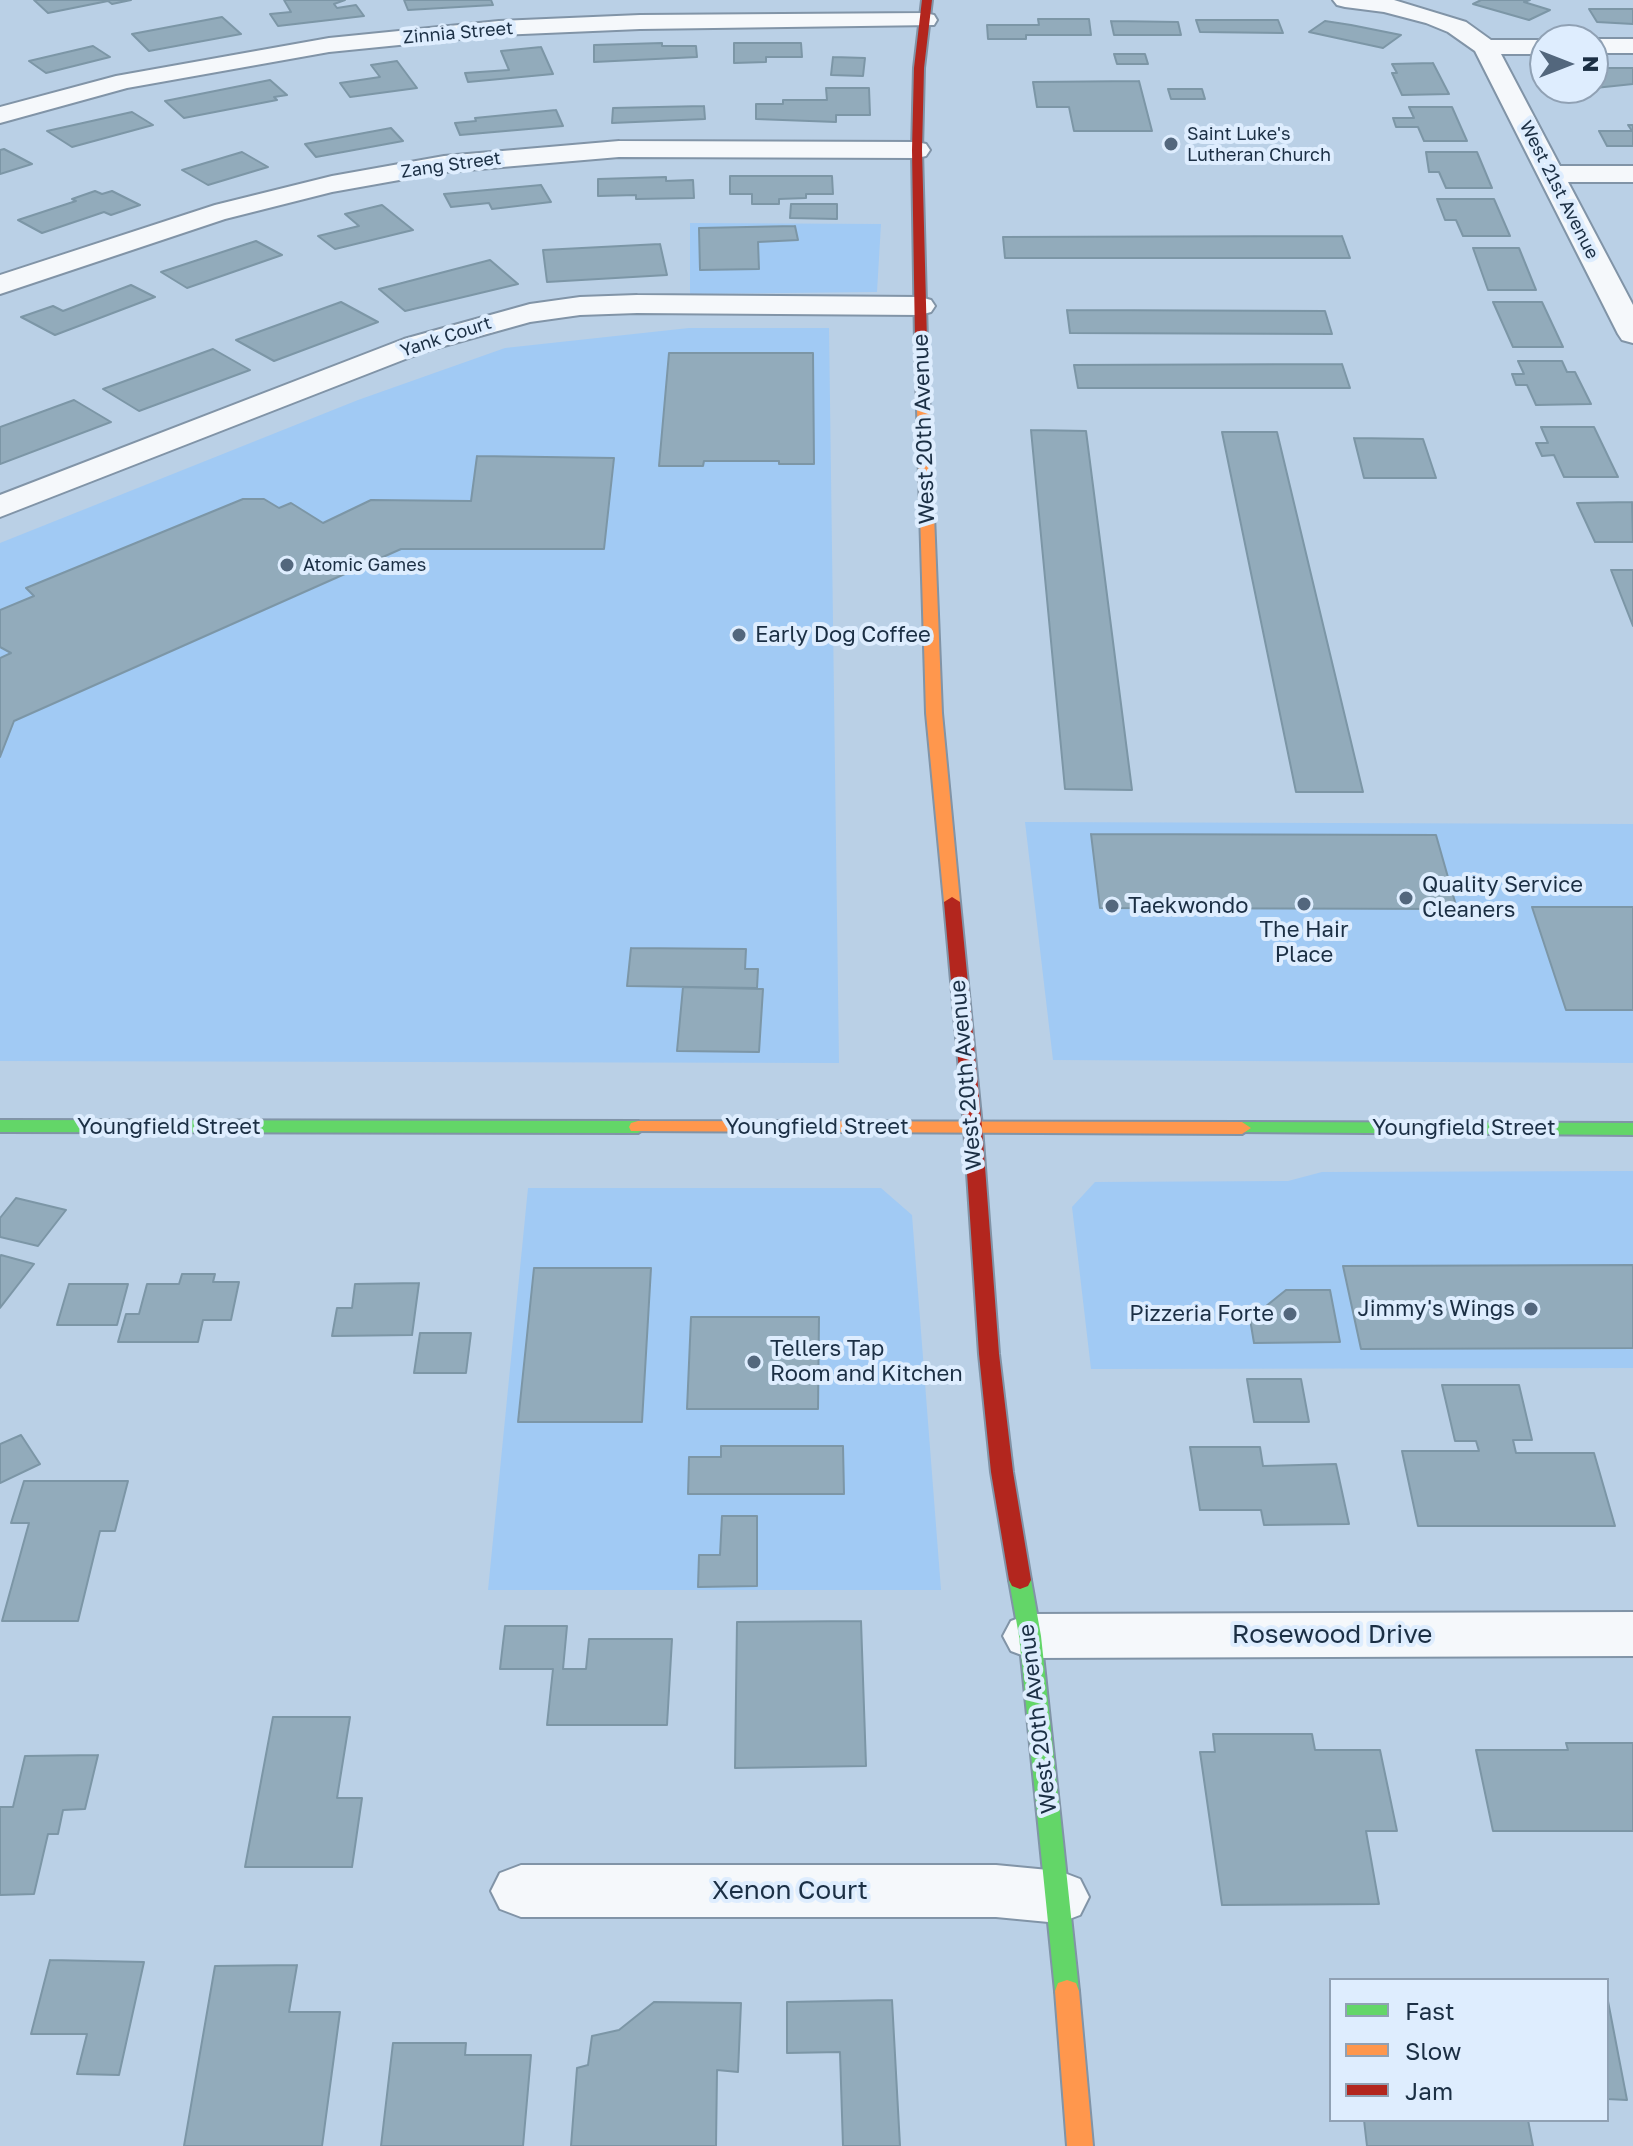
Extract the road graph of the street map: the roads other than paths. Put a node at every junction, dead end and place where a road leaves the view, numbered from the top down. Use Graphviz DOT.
graph roads {
  1 [pos="1345,0"];
  2 [pos="926,10"];
  3 [pos="1609,46"];
  4 [pos="1633,46"];
  5 [pos="1485,47"];
  6 [pos="1529,47"];
  7 [pos="0,115"];
  8 [pos="917,150"];
  9 [pos="1551,174"];
  10 [pos="1633,174"];
  11 [pos="0,285"];
  12 [pos="920,306"];
  13 [pos="1633,334"];
  14 [pos="0,507"];
  15 [pos="0,1126"];
  16 [pos="973,1127"];
  17 [pos="1633,1129"];
  18 [pos="1633,1634"];
  19 [pos="1030,1636"];
  20 [pos="521,1891"];
  21 [pos="1059,1897"];
  22 [pos="1080,2146"];
  1 -- 5 [label="street"];
  2 -- 7 [label="street, Zinnia Street"];
  2 -- 8 [label="street, West 20th Avenue"];
  3 -- 4 [label="street"];
  5 -- 6 [label="street"];
  5 -- 9 [label="street, West 21st Avenue"];
  8 -- 11 [label="street, Zang Street"];
  8 -- 12 [label="street, West 20th Avenue"];
  9 -- 10 [label="street"];
  9 -- 13 [label="street, West 21st Avenue"];
  12 -- 14 [label="street, Yank Court"];
  12 -- 16 [label="street, West 20th Avenue"];
  15 -- 16 [label="street, Youngfield Street"];
  16 -- 17 [label="street, Youngfield Street"];
  16 -- 19 [label="street, West 20th Avenue"];
  18 -- 19 [label="street, Rosewood Drive"];
  19 -- 21 [label="street, West 20th Avenue"];
  20 -- 21 [label="street, Xenon Court"];
  21 -- 22 [label="street, West 20th Avenue"];
}
